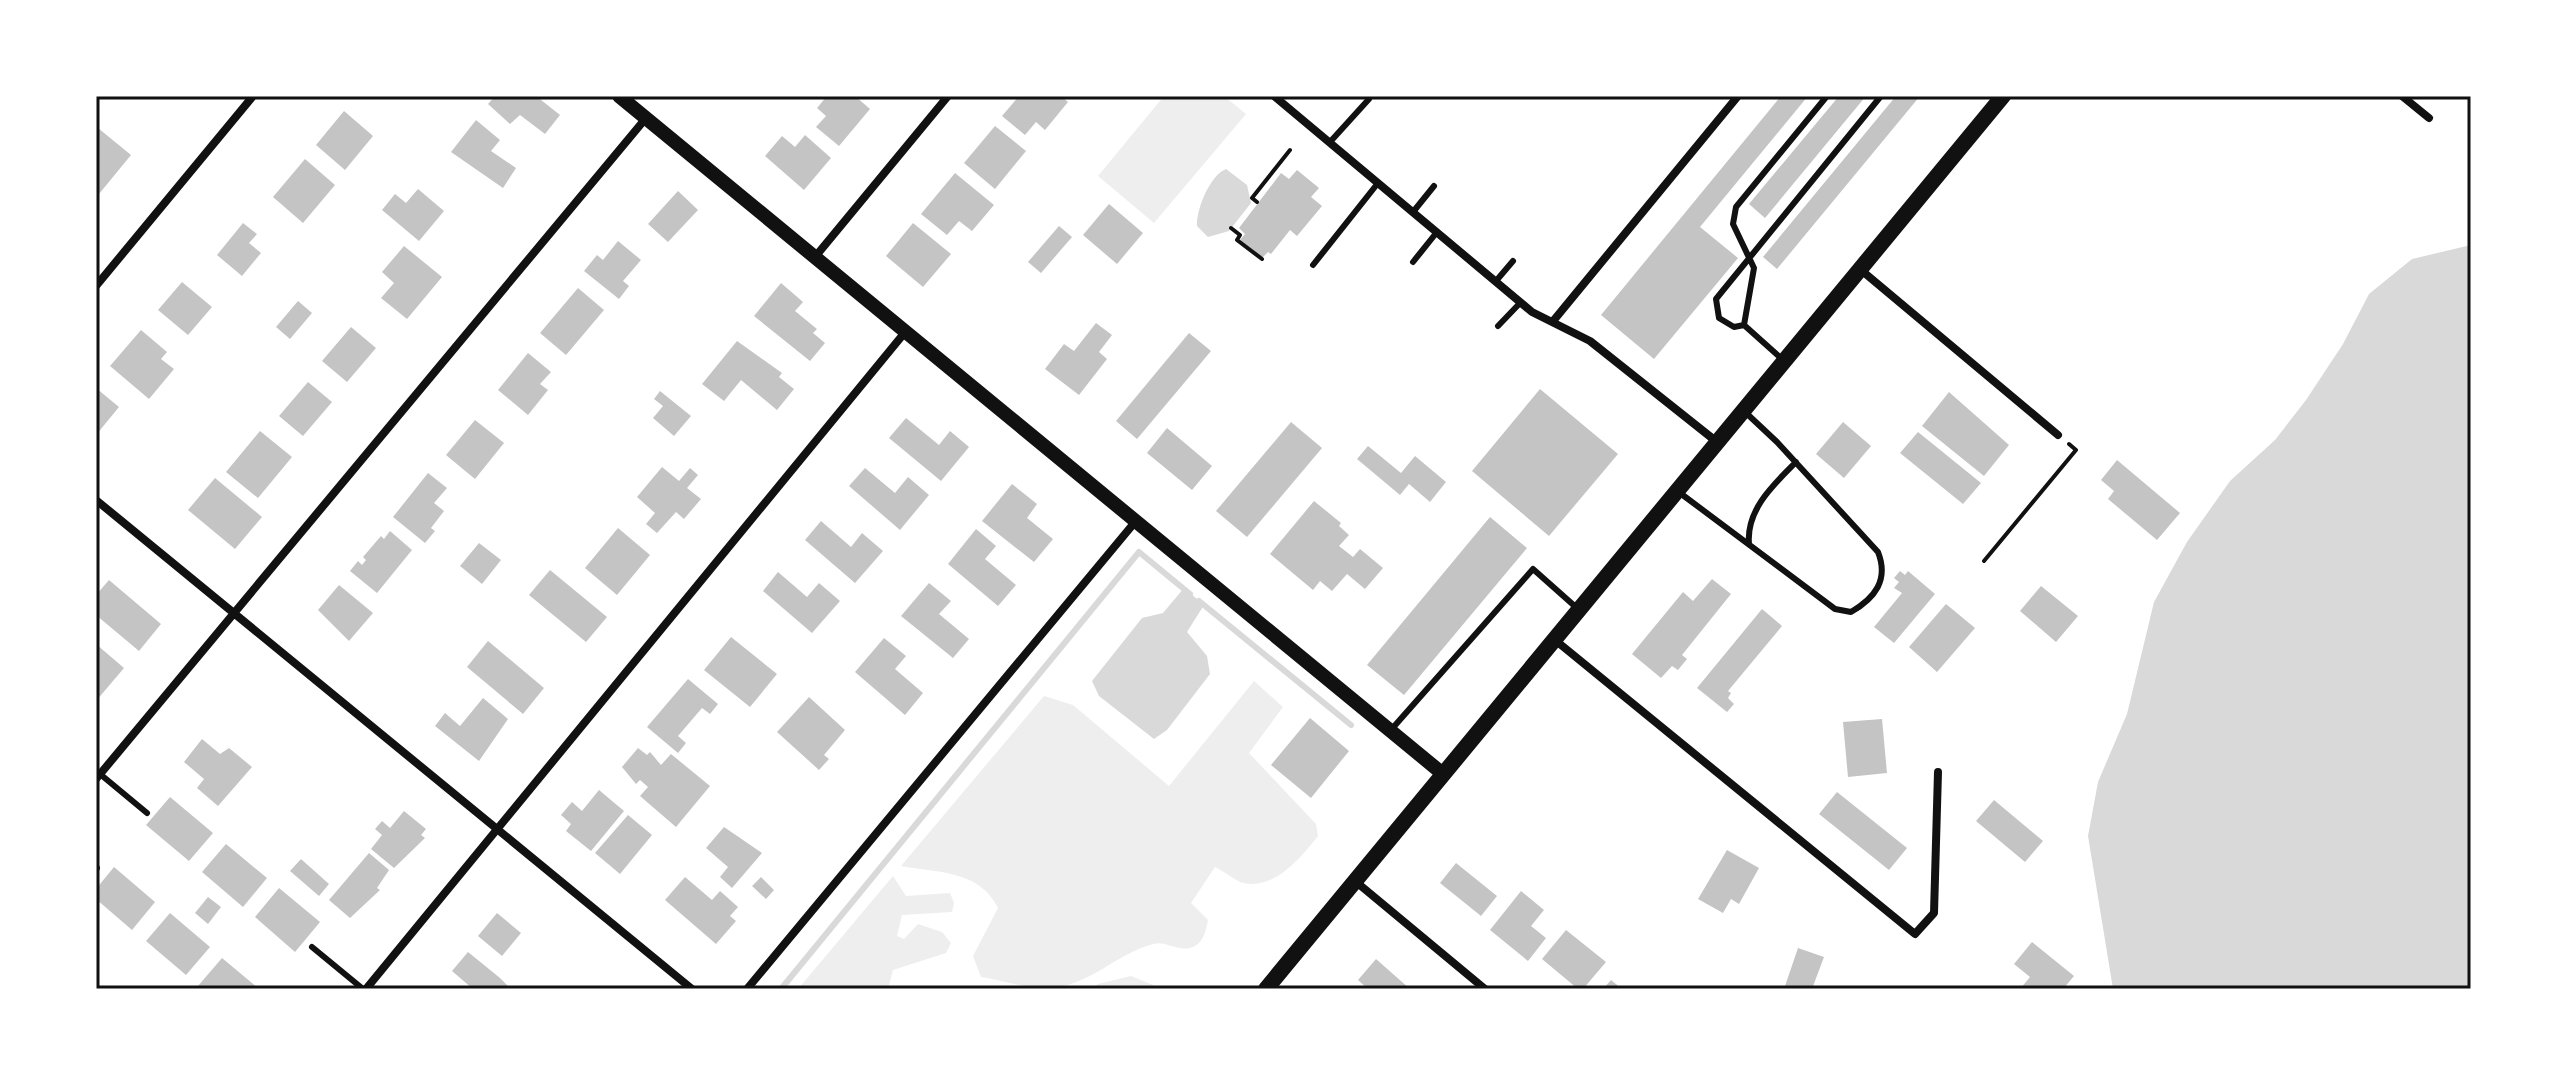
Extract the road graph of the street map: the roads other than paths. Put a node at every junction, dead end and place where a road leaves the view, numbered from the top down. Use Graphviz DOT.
graph roads {
  1 [pos="253,96"];
  2 [pos="619,96"];
  3 [pos="948,96"];
  4 [pos="1274,96"];
  5 [pos="1738,96"];
  6 [pos="1827,96"];
  7 [pos="1881,96"];
  8 [pos="2003,96"];
  9 [pos="2402,96"];
  10 [pos="1369,99"];
  11 [pos="646,118"];
  12 [pos="2429,118"];
  13 [pos="1330,142"];
  14 [pos="1378,183"];
  15 [pos="1434,186"];
  16 [pos="1413,212"];
  17 [pos="1437,232"];
  18 [pos="815,257"];
  19 [pos="1748,257"];
  20 [pos="1513,261"];
  21 [pos="1413,262"];
  22 [pos="1313,265"];
  23 [pos="1861,270"];
  24 [pos="1496,281"];
  25 [pos="96,286"];
  26 [pos="1521,302"];
  27 [pos="1554,320"];
  28 [pos="1744,325"];
  29 [pos="1498,326"];
  30 [pos="906,331"];
  31 [pos="1785,362"];
  32 [pos="1744,411"];
  33 [pos="2058,435"];
  34 [pos="1718,443"];
  35 [pos="1796,462"];
  36 [pos="1677,491"];
  37 [pos="96,500"];
  38 [pos="1135,522"];
  39 [pos="1749,544"];
  40 [pos="1579,610"];
  41 [pos="232,614"];
  42 [pos="1554,639"];
  43 [pos="1390,731"];
  44 [pos="1938,772"];
  45 [pos="1443,774"];
  46 [pos="98,776"];
  47 [pos="147,813"];
  48 [pos="497,831"];
  49 [pos="1355,881"];
  50 [pos="312,947"];
  51 [pos="364,989"];
  52 [pos="692,989"];
  53 [pos="747,989"];
  54 [pos="1266,989"];
  55 [pos="1485,989"];
  1 -- 25 [label="street"];
  2 -- 11 [label="street"];
  3 -- 18 [label="street"];
  4 -- 13 [label="street"];
  5 -- 27 [label="street"];
  6 -- 19 [label="lane"];
  7 -- 19 [label="lane"];
  8 -- 23 [label="main road"];
  9 -- 12 [label="street"];
  10 -- 13 [label="lane"];
  11 -- 18 [label="street"];
  11 -- 41 [label="street"];
  13 -- 14 [label="street"];
  14 -- 16 [label="street"];
  14 -- 22 [label="lane"];
  15 -- 16 [label="lane"];
  16 -- 17 [label="street"];
  17 -- 21 [label="lane"];
  17 -- 24 [label="street"];
  18 -- 30 [label="street"];
  19 -- 28 [label="lane"];
  19 -- 28 [label="lane"];
  20 -- 24 [label="lane"];
  23 -- 31 [label="main road"];
  23 -- 33 [label="street"];
  24 -- 26 [label="street"];
  26 -- 27 [label="street"];
  26 -- 29 [label="lane"];
  27 -- 34 [label="street"];
  28 -- 31 [label="lane"];
  30 -- 38 [label="street"];
  30 -- 48 [label="street"];
  31 -- 32 [label="main road"];
  32 -- 34 [label="main road"];
  32 -- 35 [label="lane"];
  34 -- 36 [label="main road"];
  35 -- 39 [label="lane"];
  35 -- 39 [label="lane"];
  36 -- 39 [label="lane"];
  36 -- 40 [label="main road"];
  37 -- 41 [label="street"];
  38 -- 43 [label="street"];
  38 -- 53 [label="street"];
  40 -- 42 [label="main road"];
  40 -- 43 [label="lane"];
  41 -- 46 [label="street"];
  41 -- 48 [label="street"];
  42 -- 44 [label="street"];
  42 -- 45 [label="main road"];
  43 -- 45 [label="street"];
  45 -- 49 [label="main road"];
  46 -- 47 [label="lane"];
  48 -- 51 [label="street"];
  48 -- 52 [label="street"];
  49 -- 54 [label="main road"];
  49 -- 55 [label="street"];
  50 -- 51 [label="lane"];
}
